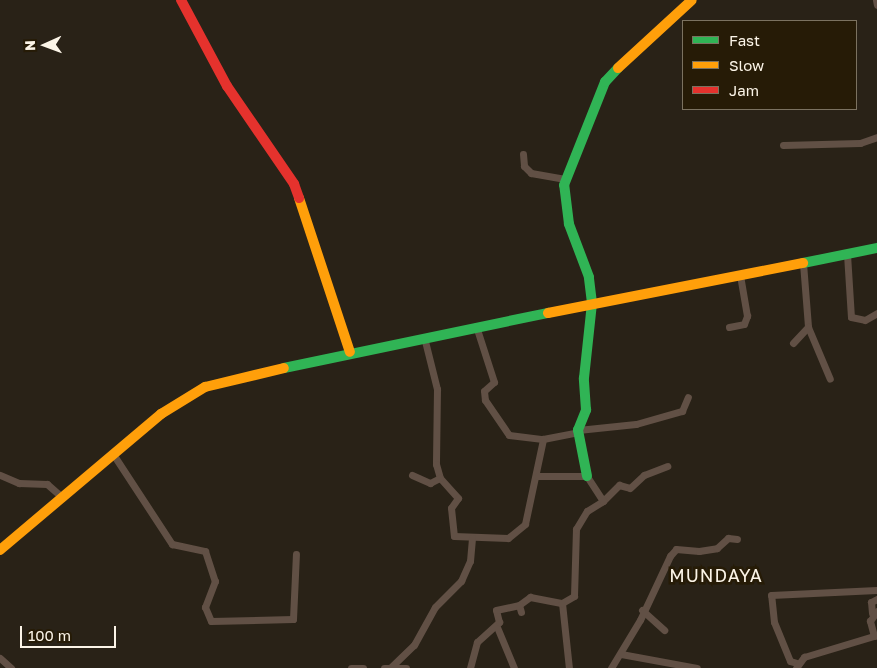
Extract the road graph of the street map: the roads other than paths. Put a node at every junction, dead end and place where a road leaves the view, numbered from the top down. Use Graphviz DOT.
graph roads {
  1 [pos="181,0"];
  2 [pos="692,0"];
  3 [pos="876,0"];
  4 [pos="877,5"];
  5 [pos="877,137"];
  6 [pos="783,145"];
  7 [pos="523,154"];
  8 [pos="566,179"];
  9 [pos="877,248"];
  10 [pos="847,254"];
  11 [pos="803,263"];
  12 [pos="740,275"];
  13 [pos="592,303"];
  14 [pos="877,313"];
  15 [pos="476,326"];
  16 [pos="729,327"];
  17 [pos="808,327"];
  18 [pos="424,337"];
  19 [pos="793,343"];
  20 [pos="350,352"];
  21 [pos="830,379"];
  22 [pos="688,397"];
  23 [pos="578,431"];
  24 [pos="543,439"];
  25 [pos="113,454"];
  26 [pos="667,466"];
  27 [pos="0,474"];
  28 [pos="412,475"];
  29 [pos="538,476"];
  30 [pos="587,476"];
  31 [pos="440,478"];
  32 [pos="63,498"];
  33 [pos="602,501"];
  34 [pos="472,538"];
  35 [pos="737,539"];
  36 [pos="0,550"];
  37 [pos="296,554"];
  38 [pos="877,590"];
  39 [pos="877,599"];
  40 [pos="562,603"];
  41 [pos="642,610"];
  42 [pos="874,612"];
  43 [pos="496,627"];
  44 [pos="664,630"];
  45 [pos="876,636"];
  46 [pos="621,654"];
  47 [pos="0,658"];
  48 [pos="641,658"];
  49 [pos="797,666"];
  50 [pos="391,667"];
  51 [pos="11,668"];
  52 [pos="351,668"];
  53 [pos="363,668"];
  54 [pos="384,668"];
  55 [pos="406,668"];
  56 [pos="470,668"];
  57 [pos="514,668"];
  58 [pos="570,668"];
  59 [pos="611,668"];
  60 [pos="644,668"];
  61 [pos="698,668"];
  1 -- 20 [label="main road"];
  2 -- 8 [label="main road"];
  3 -- 4 [label="street"];
  5 -- 6 [label="street"];
  7 -- 8 [label="street"];
  8 -- 13 [label="main road"];
  9 -- 10 [label="main road"];
  10 -- 11 [label="main road"];
  10 -- 14 [label="street"];
  11 -- 12 [label="main road"];
  11 -- 17 [label="street"];
  12 -- 13 [label="main road"];
  12 -- 16 [label="street"];
  13 -- 15 [label="main road"];
  13 -- 23 [label="main road"];
  15 -- 18 [label="main road"];
  15 -- 24 [label="street"];
  17 -- 19 [label="street"];
  17 -- 21 [label="street"];
  18 -- 20 [label="main road"];
  18 -- 31 [label="street"];
  20 -- 25 [label="main road"];
  22 -- 23 [label="street"];
  23 -- 24 [label="street"];
  23 -- 30 [label="main road"];
  24 -- 29 [label="street"];
  25 -- 32 [label="main road"];
  25 -- 37 [label="street"];
  26 -- 33 [label="street"];
  27 -- 32 [label="street"];
  28 -- 31 [label="street"];
  29 -- 30 [label="street"];
  29 -- 34 [label="street"];
  30 -- 33 [label="street"];
  31 -- 34 [label="street"];
  32 -- 36 [label="main road"];
  33 -- 40 [label="street"];
  34 -- 50 [label="street"];
  35 -- 41 [label="street"];
  38 -- 49 [label="street"];
  39 -- 42 [label="street"];
  40 -- 43 [label="street"];
  40 -- 58 [label="street"];
  41 -- 44 [label="street"];
  41 -- 46 [label="street"];
  42 -- 45 [label="street"];
  43 -- 56 [label="street"];
  43 -- 57 [label="street"];
  45 -- 49 [label="street"];
  46 -- 48 [label="street"];
  46 -- 59 [label="street"];
  47 -- 51 [label="street"];
  48 -- 60 [label="street"];
  48 -- 61 [label="street"];
  50 -- 54 [label="street"];
  50 -- 55 [label="street"];
  52 -- 53 [label="street"];
}
